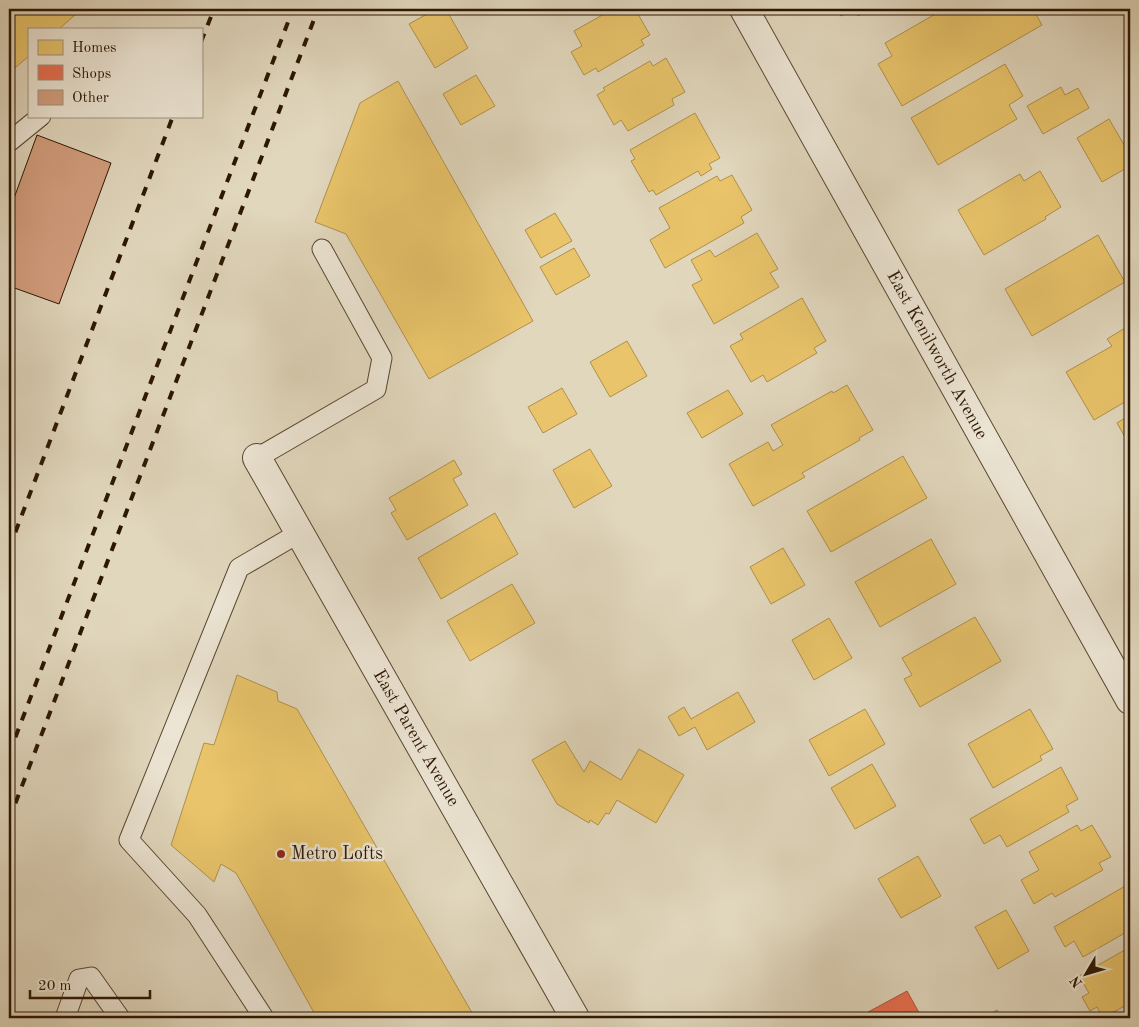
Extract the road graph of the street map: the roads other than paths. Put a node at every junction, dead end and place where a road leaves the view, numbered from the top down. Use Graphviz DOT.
graph roads {
  1 [pos="744,9"];
  2 [pos="39,118"];
  3 [pos="9,142"];
  4 [pos="322,249"];
  5 [pos="257,458"];
  6 [pos="300,533"];
  7 [pos="1130,700"];
  8 [pos="65,1018"];
  9 [pos="120,1018"];
  10 [pos="264,1018"];
  11 [pos="575,1018"];
  1 -- 7 [label="street, East Kenilworth Avenue"];
  2 -- 3 [label="lane"];
  4 -- 5 [label="lane"];
  5 -- 6 [label="street, East Parent Avenue"];
  6 -- 10 [label="lane"];
  6 -- 11 [label="street, East Parent Avenue"];
  8 -- 9 [label="lane"];
}
